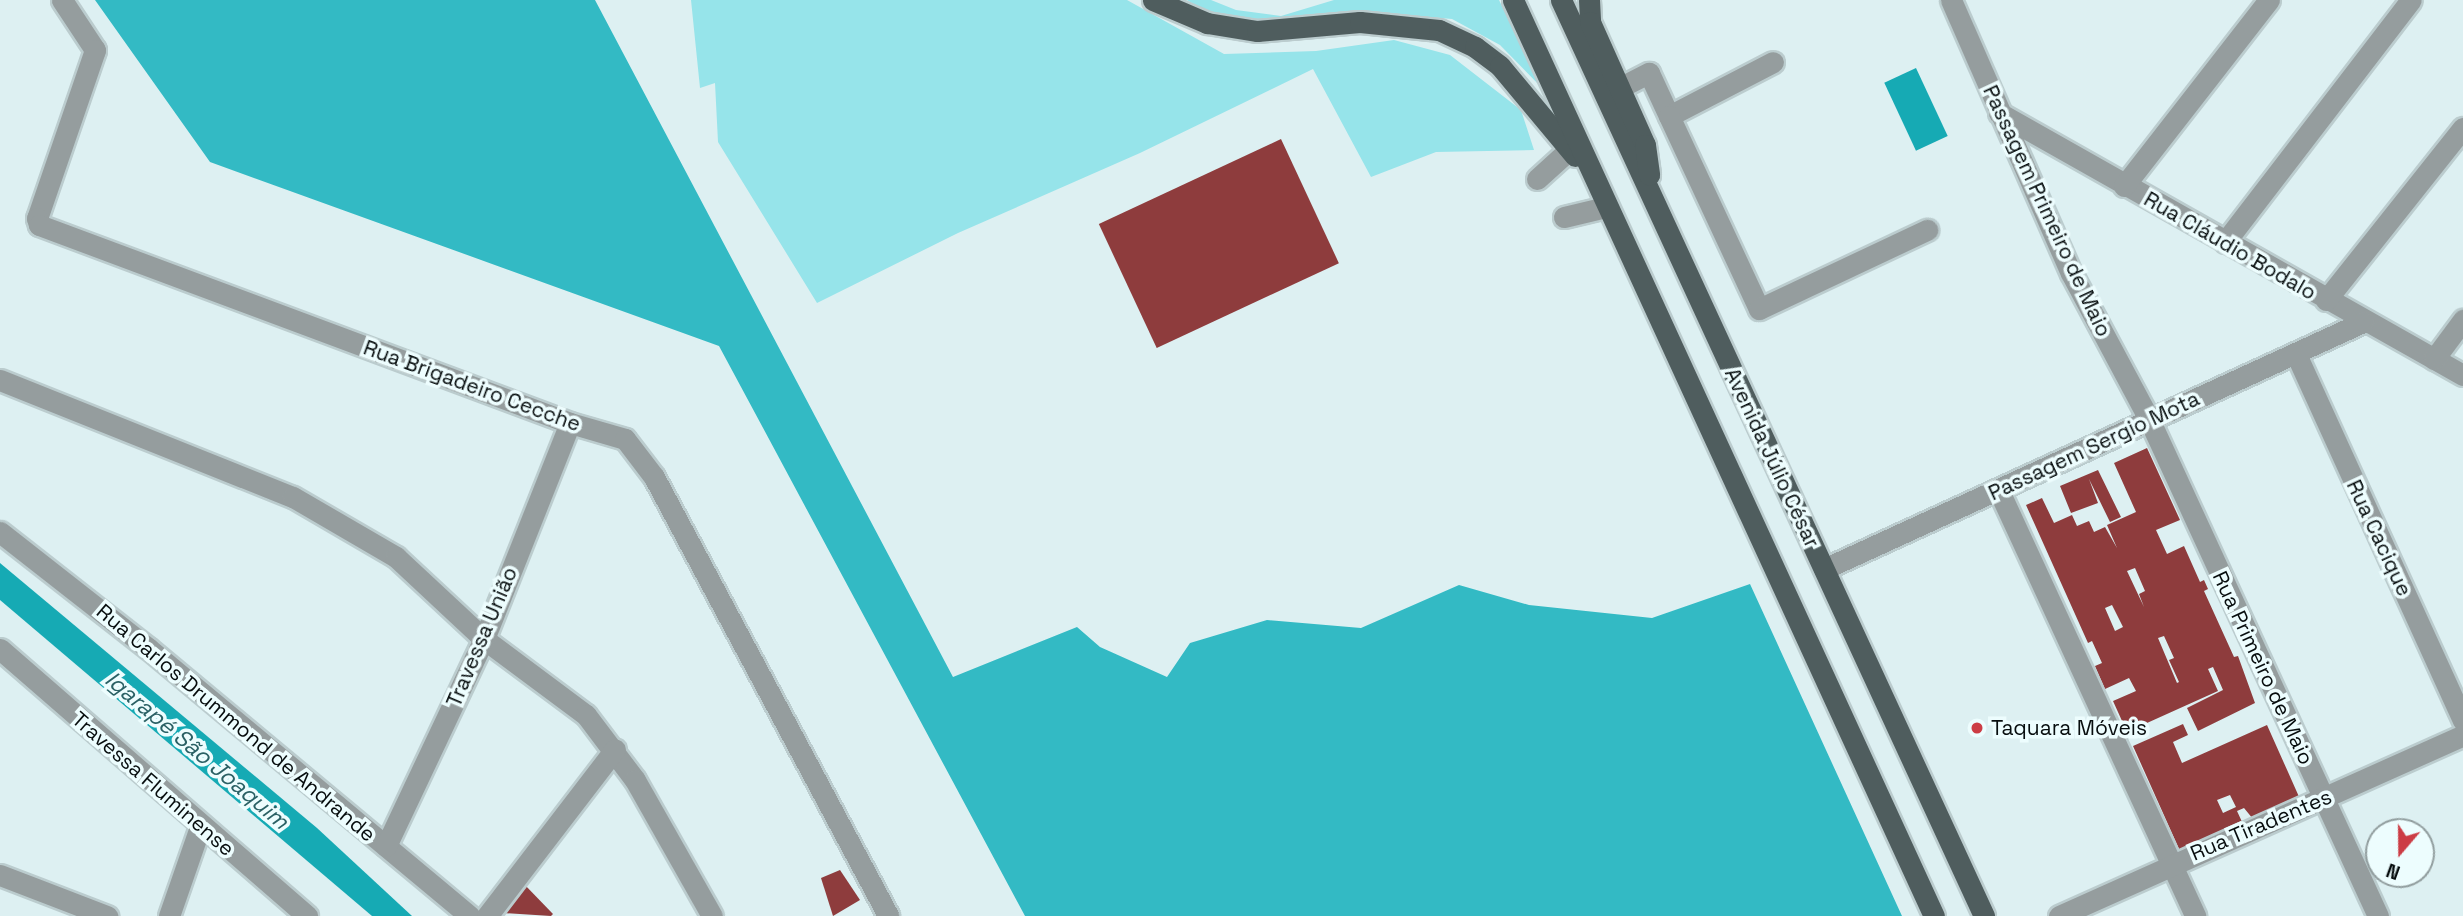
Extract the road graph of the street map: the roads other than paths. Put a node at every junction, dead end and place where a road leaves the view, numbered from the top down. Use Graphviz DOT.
graph roads {
  1 [pos="62,0"];
  2 [pos="1153,0"];
  3 [pos="1513,0"];
  4 [pos="1561,0"];
  5 [pos="1589,0"];
  6 [pos="1951,0"];
  7 [pos="2269,0"];
  8 [pos="2410,0"];
  9 [pos="1773,62"];
  10 [pos="1617,89"];
  11 [pos="1999,113"];
  12 [pos="1669,116"];
  13 [pos="2463,128"];
  14 [pos="1569,150"];
  15 [pos="1590,174"];
  16 [pos="1537,179"];
  17 [pos="2124,186"];
  18 [pos="1652,198"];
  19 [pos="1606,206"];
  20 [pos="1564,217"];
  21 [pos="1927,230"];
  22 [pos="2225,242"];
  23 [pos="2326,300"];
  24 [pos="2463,320"];
  25 [pos="2363,322"];
  26 [pos="2296,354"];
  27 [pos="2434,359"];
  28 [pos="2463,375"];
  29 [pos="0,380"];
  30 [pos="2149,419"];
  31 [pos="570,423"];
  32 [pos="1999,491"];
  33 [pos="0,532"];
  34 [pos="1824,569"];
  35 [pos="484,639"];
  36 [pos="0,649"];
  37 [pos="2463,721"];
  38 [pos="2463,735"];
  39 [pos="615,749"];
  40 [pos="2323,799"];
  41 [pos="200,827"];
  42 [pos="386,846"];
  43 [pos="2172,863"];
  44 [pos="0,874"];
  45 [pos="107,916"];
  46 [pos="169,916"];
  47 [pos="307,916"];
  48 [pos="470,916"];
  49 [pos="487,916"];
  50 [pos="712,916"];
  51 [pos="888,916"];
  52 [pos="1934,916"];
  53 [pos="1984,916"];
  54 [pos="2059,916"];
  55 [pos="2195,916"];
  56 [pos="2378,916"];
  1 -- 31 [label="street, Rua Brigadeiro Cecche"];
  2 -- 14 [label="main road"];
  3 -- 15 [label="main road"];
  4 -- 18 [label="main road, Avenida Júlio César"];
  5 -- 10 [label="main road"];
  6 -- 11 [label="street, Passagem Primeiro de Maio"];
  7 -- 17 [label="street"];
  8 -- 22 [label="street"];
  9 -- 12 [label="street"];
  10 -- 12 [label="street"];
  10 -- 18 [label="main road"];
  11 -- 17 [label="street, Rua Cláudio Bodalo"];
  11 -- 30 [label="street, Passagem Primeiro de Maio"];
  12 -- 21 [label="street"];
  13 -- 23 [label="street"];
  14 -- 15 [label="main road"];
  14 -- 16 [label="street"];
  15 -- 19 [label="main road"];
  17 -- 22 [label="street, Rua Cláudio Bodalo"];
  18 -- 34 [label="main road, Avenida Júlio César"];
  19 -- 20 [label="street"];
  19 -- 52 [label="main road"];
  22 -- 23 [label="street, Rua Cláudio Bodalo"];
  23 -- 25 [label="street, Rua Cláudio Bodalo"];
  24 -- 27 [label="street"];
  25 -- 26 [label="street, Passagem Sergio Mota"];
  25 -- 27 [label="street, Rua Cláudio Bodalo"];
  26 -- 30 [label="street, Passagem Sergio Mota"];
  26 -- 37 [label="street, Rua Cacique"];
  27 -- 28 [label="street, Rua Cláudio Bodalo"];
  29 -- 35 [label="street"];
  30 -- 32 [label="street, Passagem Sergio Mota"];
  30 -- 40 [label="street, Rua Primeiro de Maio"];
  31 -- 35 [label="street, Travessa União"];
  31 -- 51 [label="street, Rua Brigadeiro Cecche"];
  32 -- 34 [label="street, Passagem Sergio Mota"];
  32 -- 43 [label="street"];
  33 -- 42 [label="street, Rua Carlos Drummond de Andrande"];
  34 -- 53 [label="main road, Avenida Júlio César"];
  35 -- 39 [label="street"];
  35 -- 42 [label="street, Travessa União"];
  36 -- 41 [label="street, Travessa Fluminense"];
  38 -- 40 [label="street, Rua Tiradentes"];
  39 -- 49 [label="street"];
  39 -- 50 [label="street"];
  40 -- 43 [label="street, Rua Tiradentes"];
  40 -- 56 [label="street, Rua Primeiro de Maio"];
  41 -- 46 [label="street"];
  41 -- 47 [label="street, Travessa Fluminense"];
  42 -- 48 [label="street, Rua Carlos Drummond de Andrande"];
  43 -- 54 [label="street, Rua Tiradentes"];
  43 -- 55 [label="street"];
  44 -- 45 [label="street"];
}
